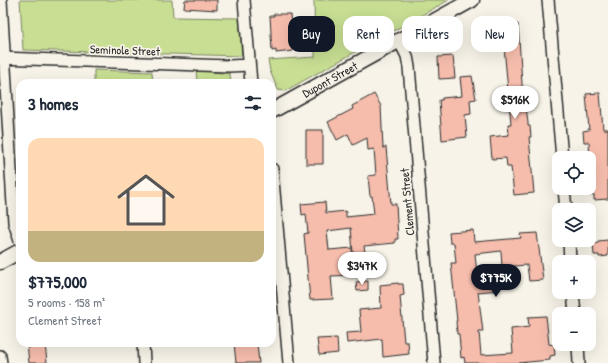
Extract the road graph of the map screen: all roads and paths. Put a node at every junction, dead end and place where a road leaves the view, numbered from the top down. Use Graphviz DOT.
graph roads {
  1 [pos="1,0"];
  2 [pos="244,0"];
  3 [pos="472,0"];
  4 [pos="548,0"];
  5 [pos="399,40"];
  6 [pos="2,58"];
  7 [pos="250,65"];
  8 [pos="252,79"];
  9 [pos="276,109"];
  10 [pos="561,151"];
  11 [pos="276,215"];
  12 [pos="16,228"];
  13 [pos="16,253"];
  14 [pos="0,262"];
  15 [pos="143,347"];
  16 [pos="578,351"];
  17 [pos="0,356"];
  18 [pos="1,363"];
  19 [pos="144,363"];
  20 [pos="289,363"];
  21 [pos="434,363"];
  22 [pos="579,363"];
  1 -- 6 [label="street"];
  2 -- 7 [label="street"];
  3 -- 5 [label="street, Dupont Street"];
  4 -- 10 [label="street"];
  5 -- 9 [label="street, Dupont Street"];
  5 -- 21 [label="street, Clement Street"];
  6 -- 7 [label="street, Seminole Street"];
  6 -- 12 [label="street"];
  7 -- 8 [label="street"];
  11 -- 20 [label="street"];
  13 -- 14 [label="street"];
  15 -- 19 [label="street"];
  16 -- 22 [label="street"];
  17 -- 18 [label="street"];
}
